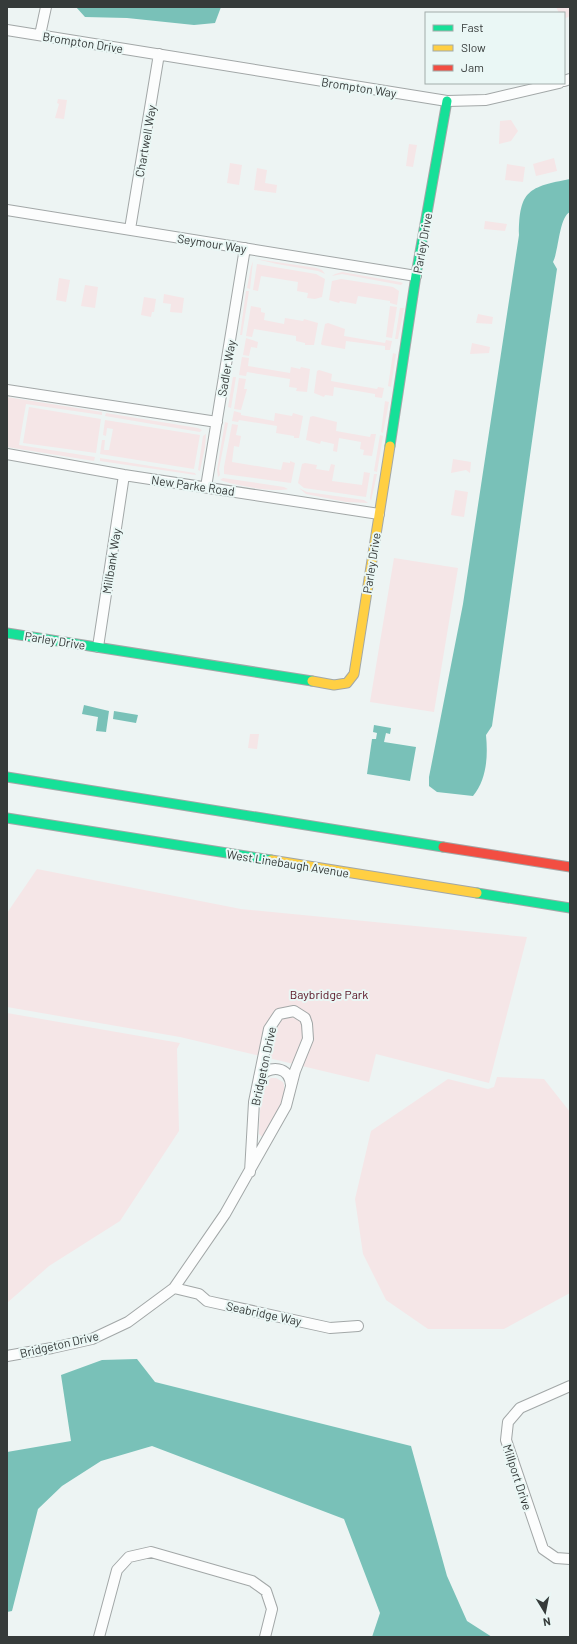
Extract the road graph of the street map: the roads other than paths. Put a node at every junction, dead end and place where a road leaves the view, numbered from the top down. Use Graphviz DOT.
graph roads {
  1 [pos="46,7"];
  2 [pos="7,30"];
  3 [pos="40,35"];
  4 [pos="160,54"];
  5 [pos="555,84"];
  6 [pos="447,101"];
  7 [pos="7,210"];
  8 [pos="130,229"];
  9 [pos="245,248"];
  10 [pos="416,276"];
  11 [pos="7,390"];
  12 [pos="217,422"];
  13 [pos="7,454"];
  14 [pos="124,475"];
  15 [pos="206,487"];
  16 [pos="379,514"];
  17 [pos="7,633"];
  18 [pos="98,647"];
  19 [pos="7,777"];
  20 [pos="7,818"];
  21 [pos="570,867"];
  22 [pos="570,908"];
  23 [pos="259,1077"];
  24 [pos="291,1088"];
  25 [pos="250,1172"];
  26 [pos="174,1288"];
  27 [pos="358,1326"];
  28 [pos="7,1356"];
  29 [pos="570,1386"];
  30 [pos="570,1558"];
  31 [pos="99,1637"];
  32 [pos="265,1637"];
  1 -- 3 [label="street"];
  2 -- 3 [label="street, Brompton Drive"];
  3 -- 4 [label="street, Brompton Drive"];
  4 -- 6 [label="street, Brompton Way"];
  4 -- 8 [label="street, Chartwell Way"];
  5 -- 6 [label="street, Brompton Way"];
  6 -- 10 [label="main road, Parley Drive"];
  7 -- 8 [label="street, Seymour Way"];
  8 -- 9 [label="street, Seymour Way"];
  9 -- 10 [label="street, Seymour Way"];
  9 -- 12 [label="street, Sadler Way"];
  10 -- 16 [label="main road, Parley Drive"];
  11 -- 12 [label="street"];
  12 -- 15 [label="street, Sadler Way"];
  13 -- 14 [label="street, New Parke Road"];
  14 -- 15 [label="street, New Parke Road"];
  14 -- 18 [label="street, Millbank Way"];
  15 -- 16 [label="street, New Parke Road"];
  16 -- 18 [label="main road, Parley Drive"];
  17 -- 18 [label="main road, Parley Drive"];
  19 -- 21 [label="main road"];
  20 -- 22 [label="main road, West Linebaugh Avenue"];
  23 -- 24 [label="street"];
  23 -- 24 [label="street, Bridgeton Drive"];
  23 -- 25 [label="street, Bridgeton Drive"];
  24 -- 25 [label="street, Bridgeton Drive"];
  25 -- 26 [label="street, Bridgeton Drive"];
  26 -- 27 [label="street, Seabridge Way"];
  26 -- 28 [label="street, Bridgeton Drive"];
  29 -- 30 [label="street, Millport Drive"];
  31 -- 32 [label="street"];
}
